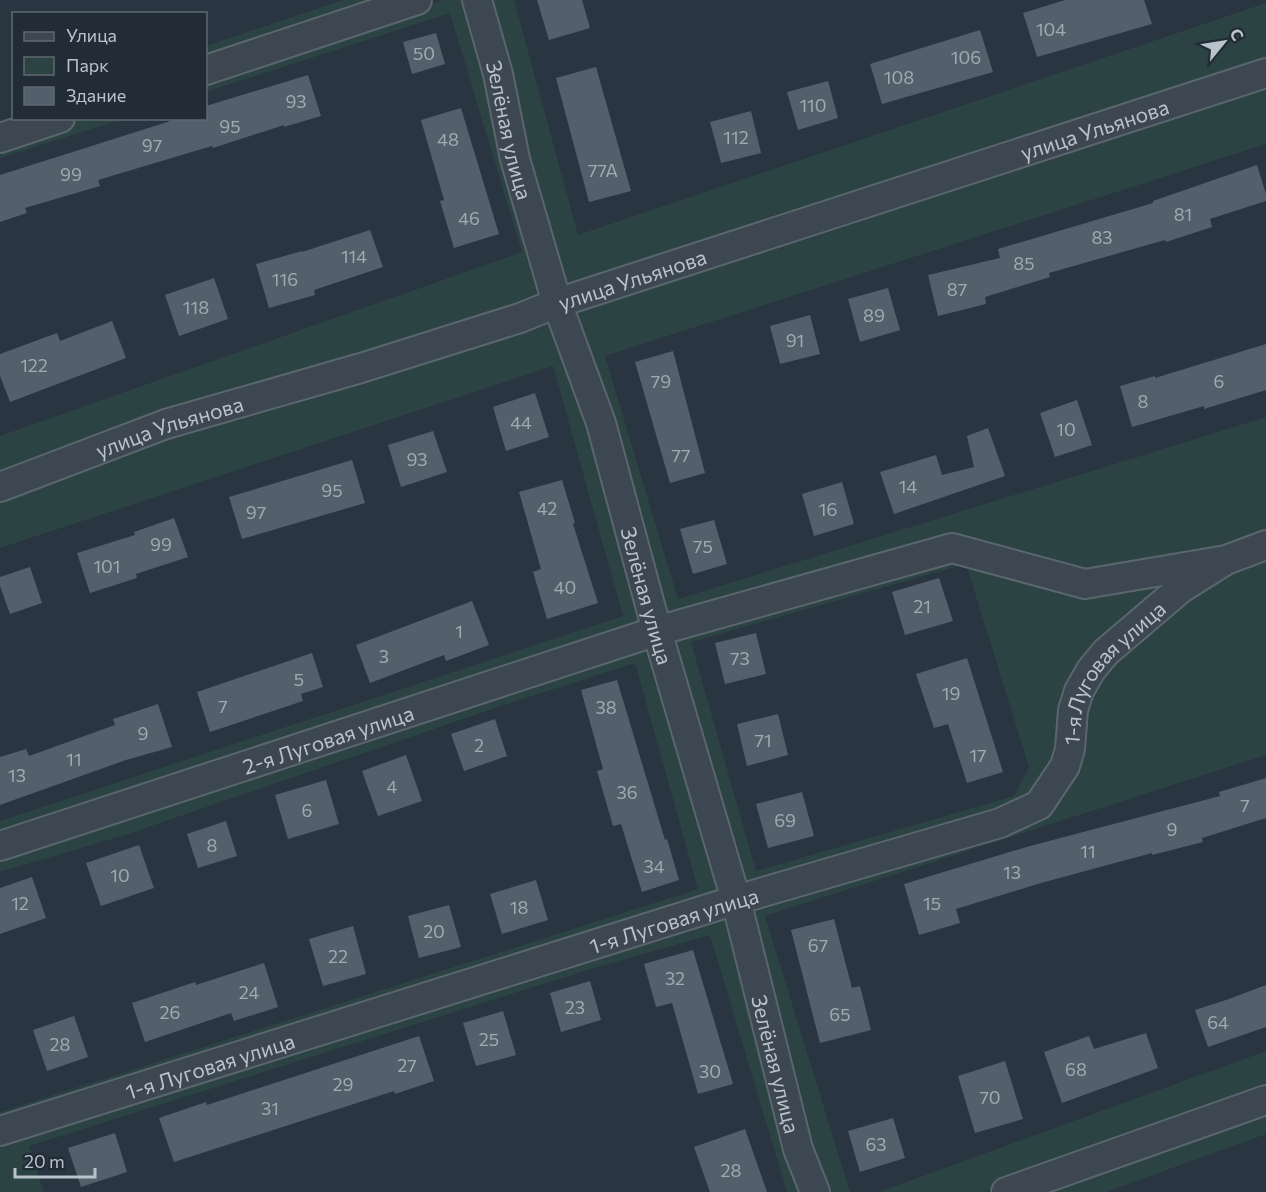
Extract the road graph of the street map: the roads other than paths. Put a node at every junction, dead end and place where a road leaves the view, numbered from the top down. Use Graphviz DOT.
graph roads {
  1 [pos="417,0"];
  2 [pos="477,0"];
  3 [pos="207,70"];
  4 [pos="1266,73"];
  5 [pos="54,120"];
  6 [pos="0,138"];
  7 [pos="557,303"];
  8 [pos="0,487"];
  9 [pos="1266,545"];
  10 [pos="1226,560"];
  11 [pos="657,631"];
  12 [pos="0,846"];
  13 [pos="736,900"];
  14 [pos="1266,1100"];
  15 [pos="0,1131"];
  16 [pos="815,1192"];
  17 [pos="1006,1192"];
  1 -- 3 [label="street"];
  2 -- 7 [label="street, Зелёная улица"];
  4 -- 7 [label="street, улица Ульянова"];
  5 -- 6 [label="street"];
  7 -- 8 [label="street, улица Ульянова"];
  7 -- 11 [label="street, Зелёная улица"];
  9 -- 10 [label="street, 1-я Луговая улица"];
  10 -- 11 [label="street, 1-я Луговая улица"];
  10 -- 13 [label="street, 1-я Луговая улица"];
  11 -- 12 [label="street, 2-я Луговая улица"];
  11 -- 13 [label="street, Зелёная улица"];
  13 -- 15 [label="street, 1-я Луговая улица"];
  13 -- 16 [label="street, Зелёная улица"];
  14 -- 17 [label="street"];
}
